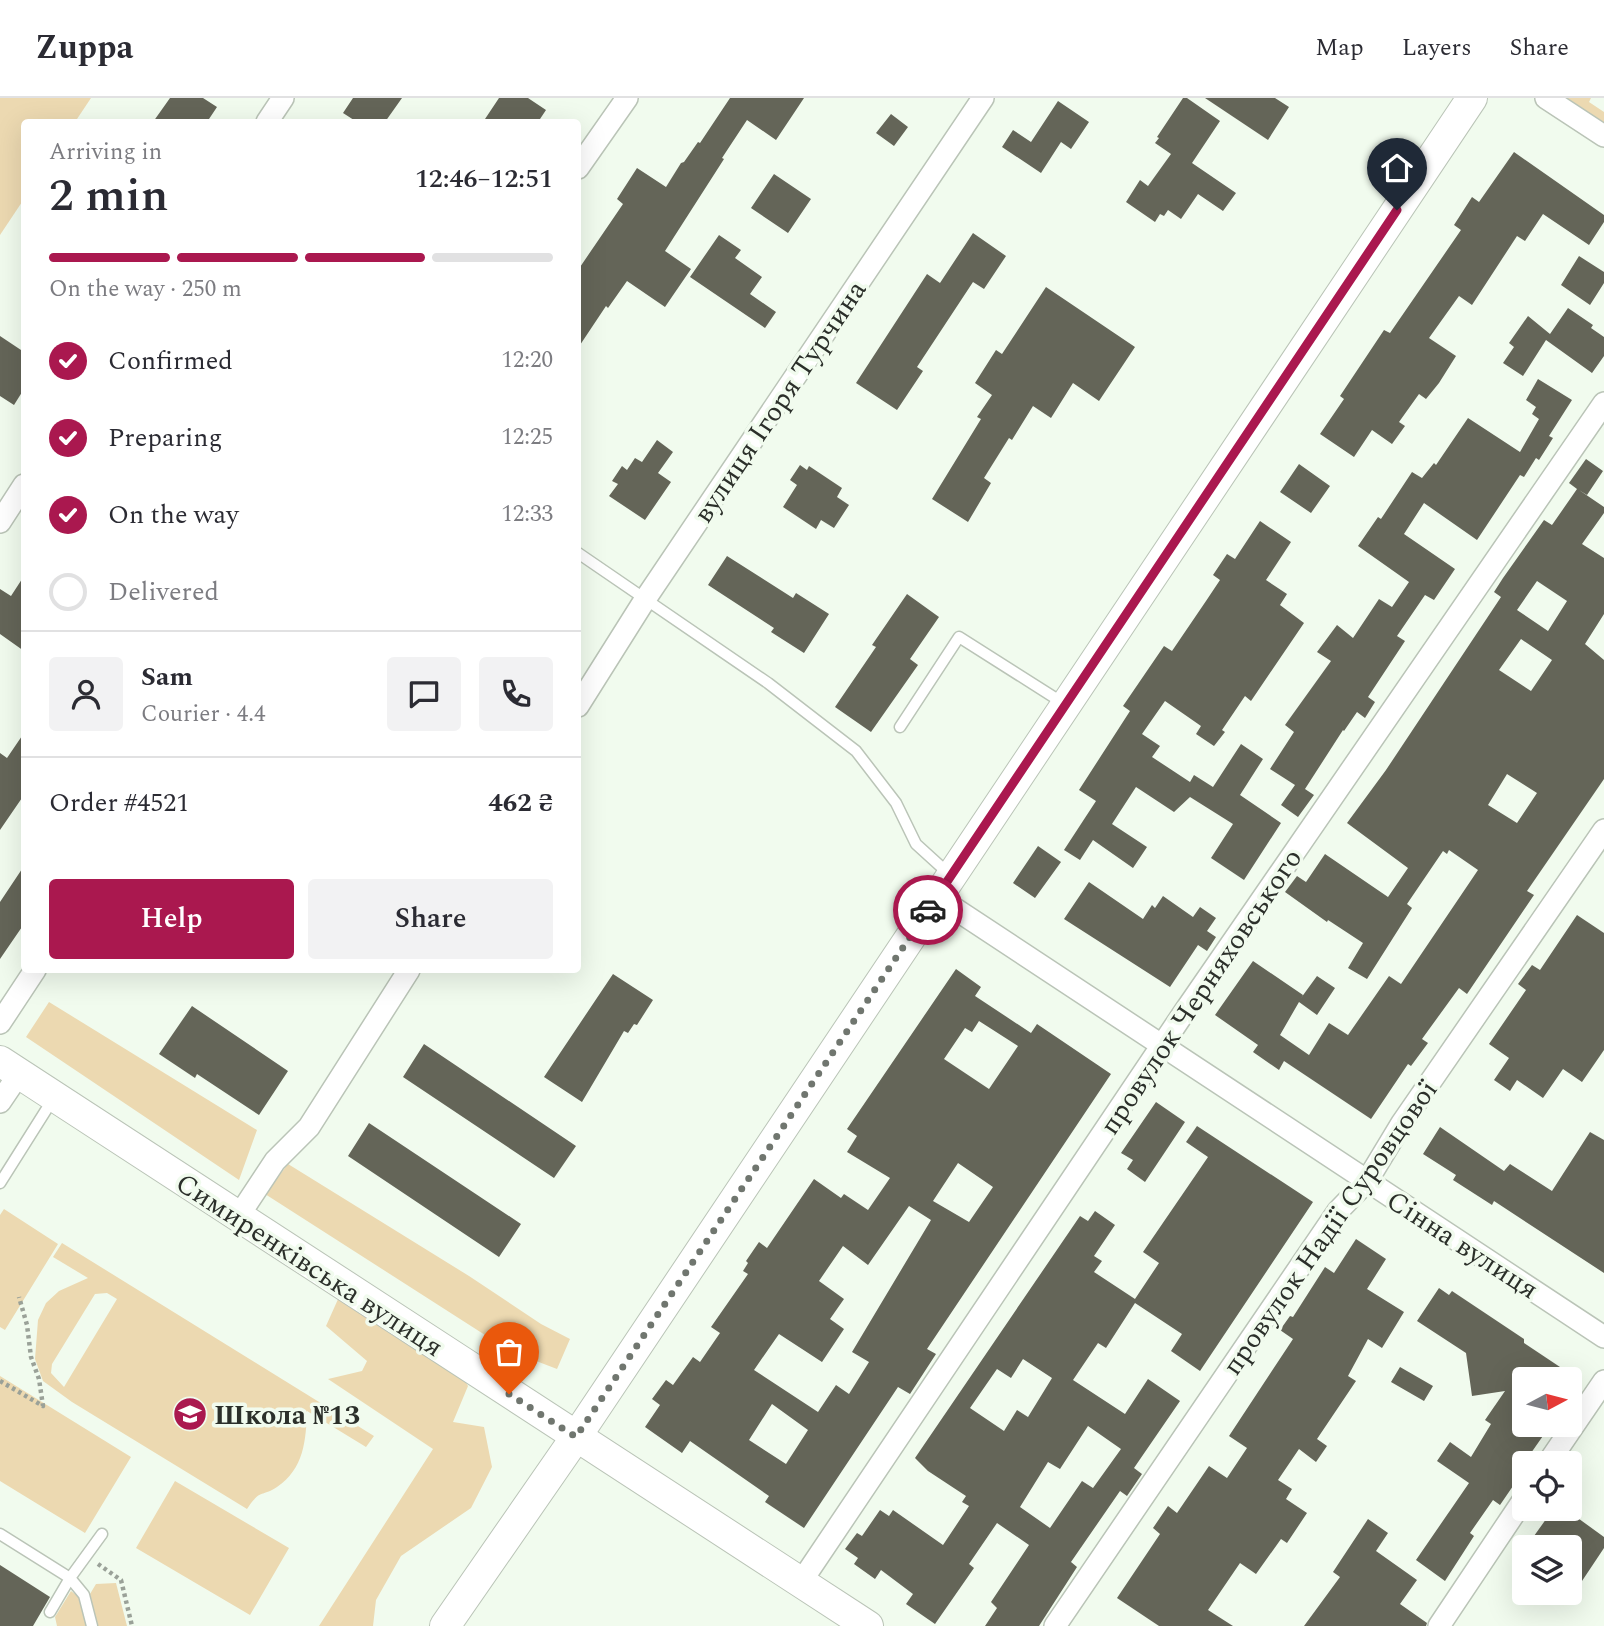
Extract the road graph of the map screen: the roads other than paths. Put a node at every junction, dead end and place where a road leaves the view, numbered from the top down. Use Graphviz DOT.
graph roads {
  1 [pos="283,98"];
  2 [pos="626,98"];
  3 [pos="983,98"];
  4 [pos="1472,98"];
  5 [pos="1546,98"];
  6 [pos="269,119"];
  7 [pos="1604,136"];
  8 [pos="581,165"];
  9 [pos="1604,403"];
  10 [pos="21,490"];
  11 [pos="0,522"];
  12 [pos="581,554"];
  13 [pos="646,598"];
  14 [pos="581,701"];
  15 [pos="1066,704"];
  16 [pos="900,727"];
  17 [pos="1604,830"];
  18 [pos="944,886"];
  19 [pos="33,973"];
  20 [pos="407,973"];
  21 [pos="0,1023"];
  22 [pos="1162,1046"];
  23 [pos="10,1068"];
  24 [pos="54,1097"];
  25 [pos="0,1102"];
  26 [pos="1367,1181"];
  27 [pos="0,1183"];
  28 [pos="238,1217"];
  29 [pos="1604,1338"];
  30 [pos="1604,1381"];
  31 [pos="576,1437"];
  32 [pos="1556,1451"];
  33 [pos="1512,1517"];
  34 [pos="0,1534"];
  35 [pos="102,1534"];
  36 [pos="70,1578"];
  37 [pos="801,1582"];
  38 [pos="50,1612"];
  39 [pos="92,1626"];
  40 [pos="445,1626"];
  41 [pos="868,1626"];
  42 [pos="1055,1626"];
  43 [pos="1439,1626"];
  1 -- 6 [label="street"];
  2 -- 8 [label="street"];
  3 -- 13 [label="street, вулиця Ігоря Турчина"];
  4 -- 15 [label="main road"];
  5 -- 7 [label="street"];
  9 -- 22 [label="street, провулок Черняховського"];
  10 -- 11 [label="street"];
  12 -- 13 [label="lane"];
  13 -- 14 [label="street, вулиця Ігоря Турчина"];
  13 -- 18 [label="lane"];
  15 -- 16 [label="lane"];
  15 -- 18 [label="main road"];
  17 -- 26 [label="street, провулок Надії Суровцової"];
  18 -- 22 [label="street, Сінна вулиця"];
  18 -- 31 [label="main road"];
  19 -- 21 [label="street"];
  20 -- 28 [label="street"];
  22 -- 26 [label="street, Сінна вулиця"];
  22 -- 37 [label="street, провулок Черняховського"];
  23 -- 24 [label="main road, Симиренківська вулиця"];
  23 -- 25 [label="street"];
  24 -- 27 [label="lane"];
  24 -- 28 [label="main road, Симиренківська вулиця"];
  26 -- 29 [label="street, Сінна вулиця"];
  26 -- 42 [label="street, провулок Надії Суровцової"];
  28 -- 31 [label="main road, Симиренківська вулиця"];
  30 -- 32 [label="street"];
  31 -- 37 [label="main road, Симиренківська вулиця"];
  31 -- 40 [label="main road"];
  33 -- 43 [label="street"];
  34 -- 36 [label="lane"];
  35 -- 36 [label="lane"];
  36 -- 38 [label="lane"];
  36 -- 39 [label="lane"];
  37 -- 41 [label="main road, Симиренківська вулиця"];
}
